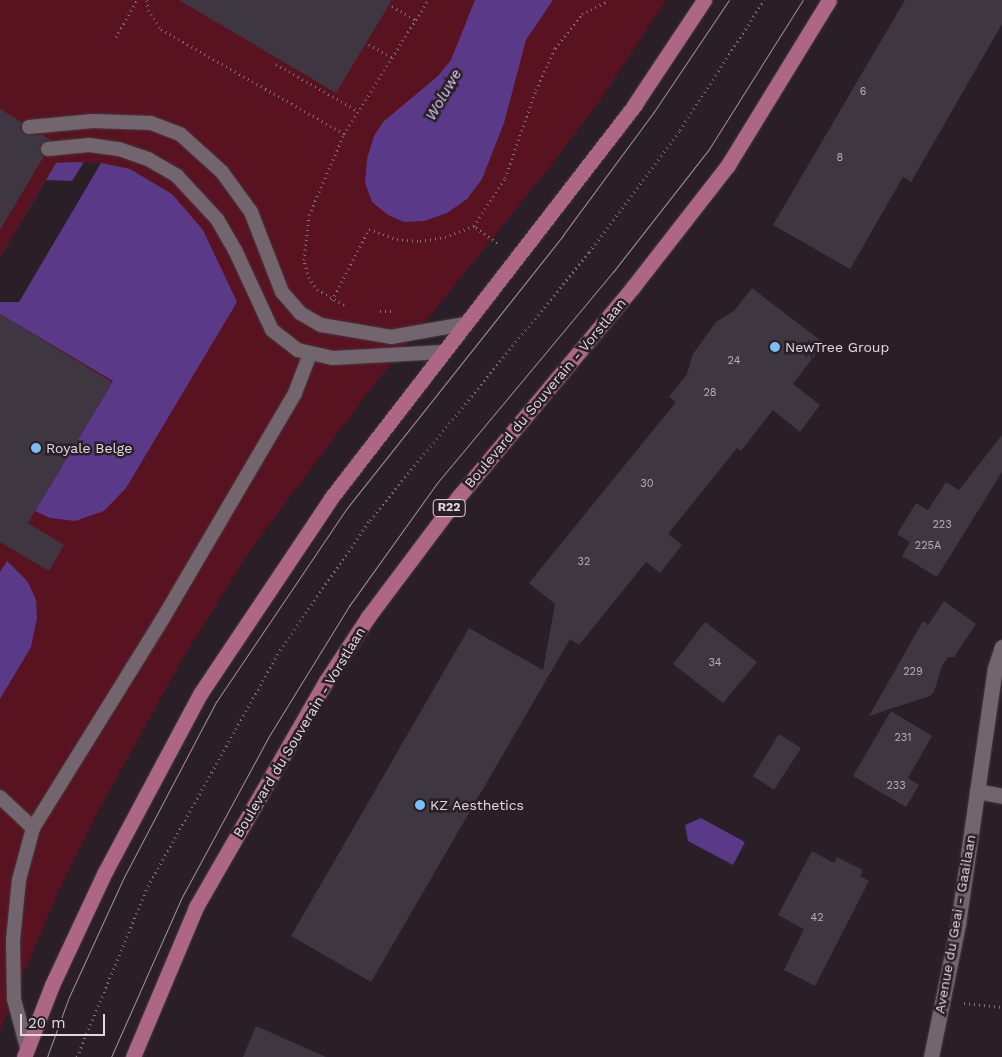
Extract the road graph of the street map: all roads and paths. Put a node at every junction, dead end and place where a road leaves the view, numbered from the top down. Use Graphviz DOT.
graph roads {
  1 [pos="137,0"];
  2 [pos="147,0"];
  3 [pos="428,0"];
  4 [pos="609,0"];
  5 [pos="704,0"];
  6 [pos="764,0"];
  7 [pos="829,0"];
  8 [pos="392,6"];
  9 [pos="415,20"];
  10 [pos="116,37"];
  11 [pos="368,44"];
  12 [pos="392,58"];
  13 [pos="276,64"];
  14 [pos="358,111"];
  15 [pos="29,127"];
  16 [pos="344,134"];
  17 [pos="48,149"];
  18 [pos="474,226"];
  19 [pos="497,243"];
  20 [pos="465,324"];
  21 [pos="443,352"];
  22 [pos="310,354"];
  23 [pos="1002,647"];
  24 [pos="977,791"];
  25 [pos="1002,796"];
  26 [pos="0,797"];
  27 [pos="33,828"];
  28 [pos="964,1003"];
  29 [pos="1002,1008"];
  30 [pos="26,1052"];
  31 [pos="77,1057"];
  32 [pos="133,1057"];
  33 [pos="931,1057"];
  1 -- 10 [label="path"];
  2 -- 16 [label="path"];
  3 -- 9 [label="path"];
  4 -- 18 [label="path"];
  5 -- 20 [label="main road"];
  6 -- 31 [label="path"];
  7 -- 32 [label="main road, Boulevard du Souverain - Vorstlaan / R22"];
  8 -- 9 [label="path"];
  9 -- 12 [label="path"];
  11 -- 12 [label="path"];
  12 -- 14 [label="path"];
  13 -- 14 [label="path"];
  14 -- 16 [label="path"];
  15 -- 20 [label="lane"];
  16 -- 18 [label="path"];
  17 -- 22 [label="lane"];
  18 -- 19 [label="path"];
  20 -- 21 [label="main road"];
  21 -- 22 [label="lane"];
  21 -- 30 [label="main road"];
  22 -- 27 [label="lane"];
  23 -- 24 [label="street, Avenue du Geai - Gaailaan"];
  24 -- 25 [label="street"];
  24 -- 33 [label="street, Avenue du Geai - Gaailaan"];
  26 -- 27 [label="lane"];
  27 -- 30 [label="lane"];
  28 -- 29 [label="path"];
}
